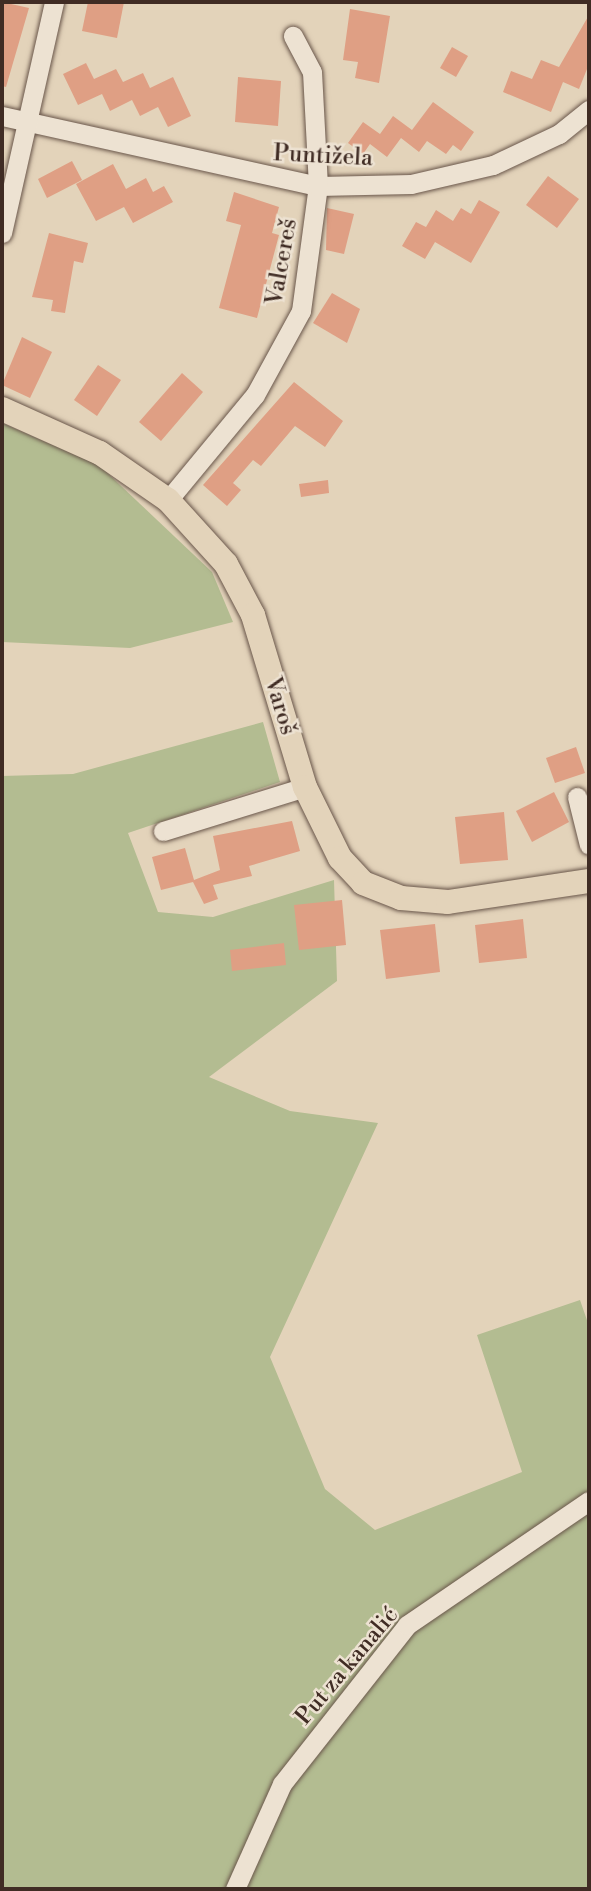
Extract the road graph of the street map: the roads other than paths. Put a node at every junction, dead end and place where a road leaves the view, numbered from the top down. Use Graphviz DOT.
graph roads {
  1 [pos="54,2"];
  2 [pos="293,37"];
  3 [pos="589,110"];
  4 [pos="2,116"];
  5 [pos="29,123"];
  6 [pos="318,186"];
  7 [pos="2,233"];
  8 [pos="2,410"];
  9 [pos="169,500"];
  10 [pos="305,787"];
  11 [pos="576,797"];
  12 [pos="163,831"];
  13 [pos="589,845"];
  14 [pos="589,881"];
  15 [pos="589,1501"];
  16 [pos="235,1889"];
  1 -- 5 [label="street"];
  2 -- 6 [label="street, Valcereš"];
  3 -- 6 [label="street, Puntižela"];
  4 -- 5 [label="street, Puntižela"];
  5 -- 6 [label="street, Puntižela"];
  5 -- 7 [label="street"];
  6 -- 9 [label="street, Valcereš"];
  8 -- 9 [label="main road, Varoš"];
  9 -- 10 [label="main road, Varoš"];
  10 -- 12 [label="street"];
  10 -- 14 [label="main road, Varoš"];
  11 -- 13 [label="street"];
  15 -- 16 [label="street, Put za kanalić"];
}
